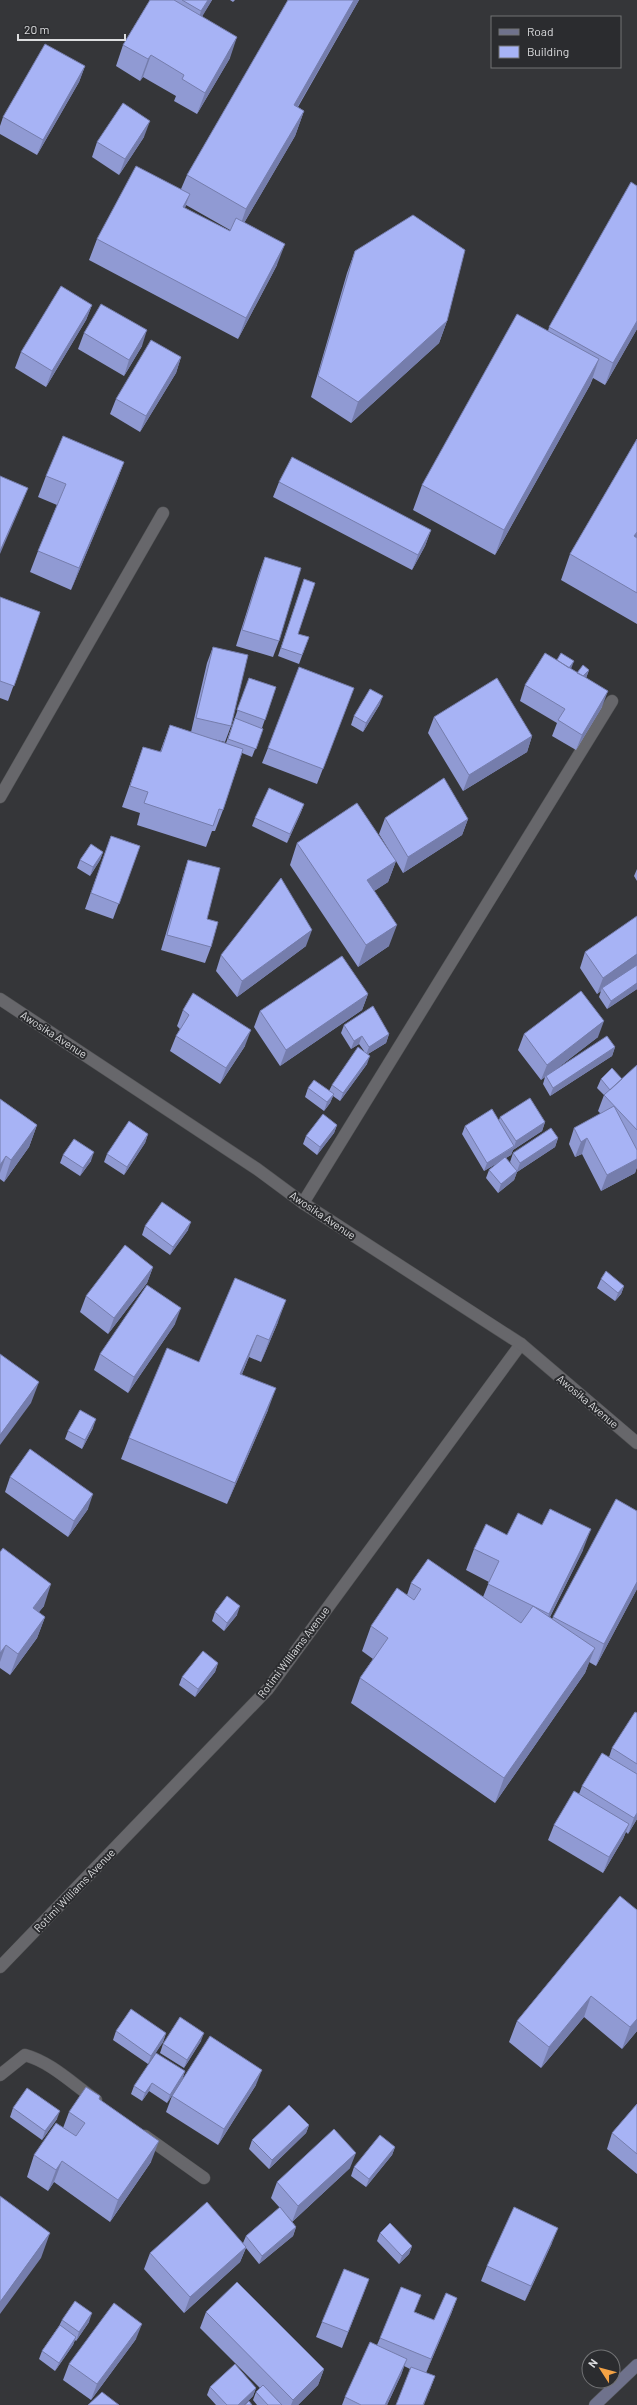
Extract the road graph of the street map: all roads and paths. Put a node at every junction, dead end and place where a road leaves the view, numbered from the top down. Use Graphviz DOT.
graph roads {
  1 [pos="163,514"];
  2 [pos="612,701"];
  3 [pos="0,796"];
  4 [pos="0,999"];
  5 [pos="303,1203"];
  6 [pos="521,1344"];
  7 [pos="637,1443"];
  8 [pos="0,1967"];
  9 [pos="0,2075"];
  10 [pos="107,2108"];
  11 [pos="132,2127"];
  12 [pos="204,2178"];
  13 [pos="637,2365"];
  14 [pos="595,2405"];
  1 -- 3 [label="street"];
  2 -- 5 [label="street"];
  4 -- 5 [label="street, Awosika Avenue"];
  5 -- 6 [label="street, Awosika Avenue"];
  6 -- 7 [label="street, Awosika Avenue"];
  6 -- 8 [label="street, Rotimi Williams Avenue"];
  9 -- 10 [label="street"];
  11 -- 12 [label="street"];
  13 -- 14 [label="main road"];
}
